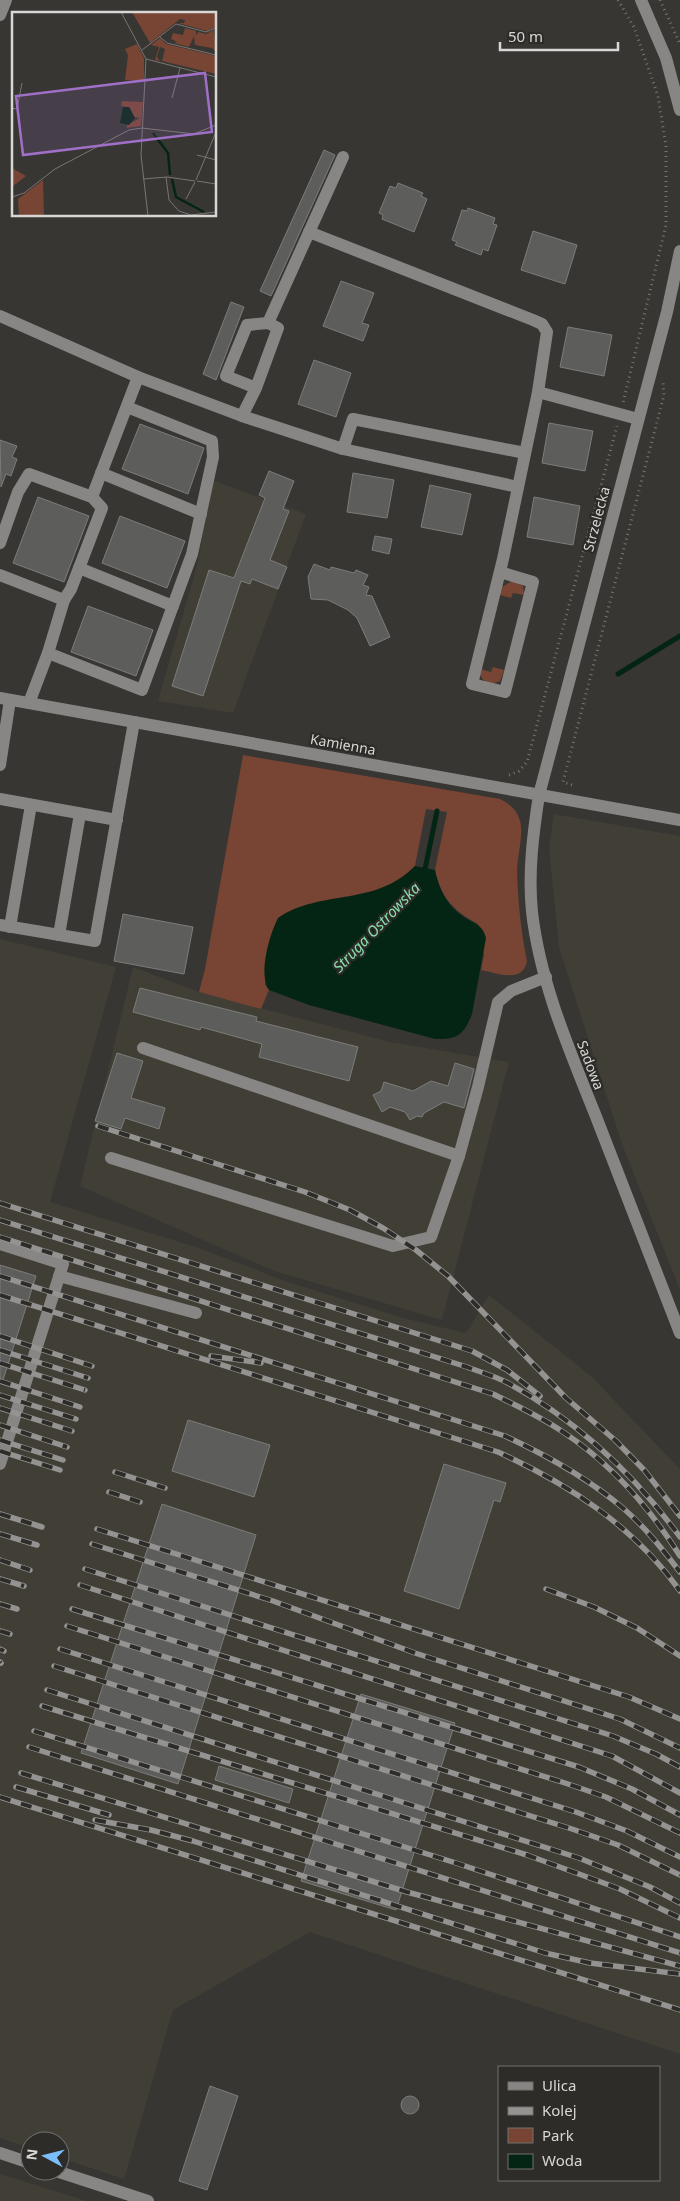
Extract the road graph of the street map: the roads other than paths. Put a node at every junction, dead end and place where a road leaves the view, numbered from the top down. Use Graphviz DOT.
graph roads {
  1 [pos="6,0"];
  2 [pos="640,0"];
  3 [pos="0,15"];
  4 [pos="680,110"];
  5 [pos="343,157"];
  6 [pos="309,232"];
  7 [pos="680,251"];
  8 [pos="0,316"];
  9 [pos="268,323"];
  10 [pos="138,377"];
  11 [pos="256,388"];
  12 [pos="538,392"];
  13 [pos="127,407"];
  14 [pos="242,416"];
  15 [pos="638,419"];
  16 [pos="343,449"];
  17 [pos="524,454"];
  18 [pos="101,473"];
  19 [pos="518,487"];
  20 [pos="92,498"];
  21 [pos="201,514"];
  22 [pos="1,538"];
  23 [pos="79,568"];
  24 [pos="500,572"];
  25 [pos="0,575"];
  26 [pos="64,600"];
  27 [pos="173,606"];
  28 [pos="48,653"];
  29 [pos="5,699"];
  30 [pos="29,703"];
  31 [pos="134,722"];
  32 [pos="0,765"];
  33 [pos="539,795"];
  34 [pos="0,799"];
  35 [pos="31,805"];
  36 [pos="80,814"];
  37 [pos="117,820"];
  38 [pos="680,820"];
  39 [pos="5,926"];
  40 [pos="59,935"];
  41 [pos="546,977"];
  42 [pos="143,1048"];
  43 [pos="459,1156"];
  44 [pos="110,1158"];
  45 [pos="0,1244"];
  46 [pos="59,1276"];
  47 [pos="196,1313"];
  48 [pos="680,1333"];
  49 [pos="0,1464"];
  50 [pos="0,2154"];
  51 [pos="20,2160"];
  52 [pos="70,2176"];
  53 [pos="148,2201"];
  1 -- 3 [label="street"];
  2 -- 4 [label="street"];
  5 -- 6 [label="street"];
  6 -- 9 [label="street"];
  6 -- 12 [label="street"];
  7 -- 15 [label="street, Strzelecka"];
  8 -- 10 [label="street"];
  9 -- 11 [label="street"];
  9 -- 11 [label="street"];
  10 -- 13 [label="street"];
  10 -- 14 [label="street"];
  11 -- 14 [label="street"];
  12 -- 15 [label="street"];
  12 -- 17 [label="street"];
  13 -- 18 [label="street"];
  13 -- 21 [label="street"];
  14 -- 16 [label="street"];
  15 -- 33 [label="street, Strzelecka"];
  16 -- 17 [label="street"];
  16 -- 19 [label="street"];
  17 -- 19 [label="street"];
  18 -- 20 [label="street"];
  18 -- 21 [label="street"];
  19 -- 24 [label="street"];
  20 -- 22 [label="street"];
  20 -- 23 [label="street"];
  21 -- 27 [label="street"];
  23 -- 26 [label="street"];
  23 -- 27 [label="street"];
  24 -- 24 [label="street"];
  25 -- 26 [label="street"];
  26 -- 28 [label="street"];
  27 -- 28 [label="street"];
  28 -- 30 [label="street"];
  29 -- 30 [label="street, Kamienna"];
  29 -- 32 [label="street"];
  30 -- 31 [label="street, Kamienna"];
  31 -- 33 [label="street, Kamienna"];
  31 -- 37 [label="street"];
  33 -- 38 [label="street, Kamienna"];
  33 -- 41 [label="street, Sadowa"];
  34 -- 35 [label="street"];
  35 -- 36 [label="street"];
  35 -- 39 [label="street"];
  36 -- 37 [label="street"];
  36 -- 40 [label="street"];
  37 -- 40 [label="street"];
  39 -- 40 [label="street"];
  41 -- 43 [label="street"];
  41 -- 48 [label="street, Sadowa"];
  42 -- 43 [label="street"];
  43 -- 44 [label="street"];
  45 -- 46 [label="street"];
  46 -- 47 [label="street"];
  46 -- 49 [label="street"];
  50 -- 51 [label="street"];
  52 -- 53 [label="street"];
}
